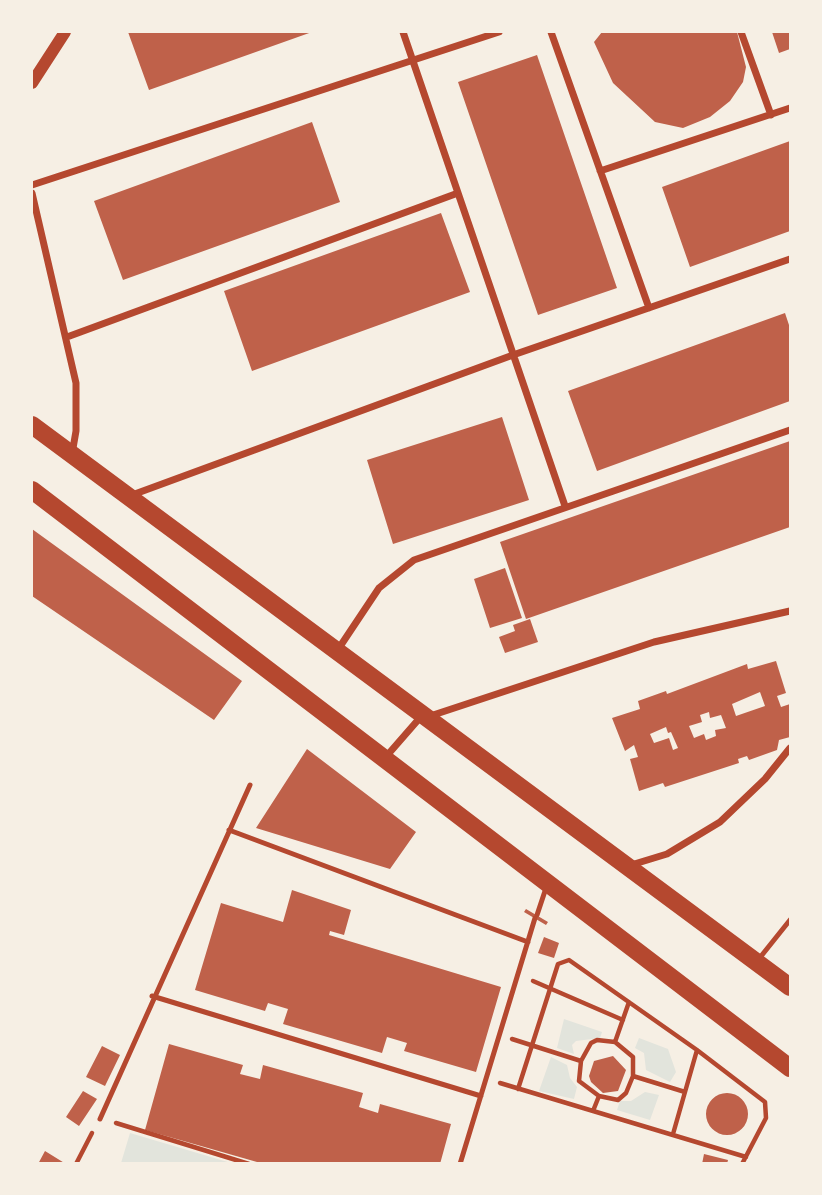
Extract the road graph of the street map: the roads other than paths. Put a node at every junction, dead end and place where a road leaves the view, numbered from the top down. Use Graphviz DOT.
graph roads {
  1 [pos="65,32"];
  2 [pos="403,32"];
  3 [pos="499,32"];
  4 [pos="551,32"];
  5 [pos="741,32"];
  6 [pos="413,61"];
  7 [pos="32,83"];
  8 [pos="790,108"];
  9 [pos="771,115"];
  10 [pos="600,171"];
  11 [pos="32,185"];
  12 [pos="32,193"];
  13 [pos="458,193"];
  14 [pos="790,259"];
  15 [pos="649,308"];
  16 [pos="67,337"];
  17 [pos="513,355"];
  18 [pos="32,425"];
  19 [pos="790,430"];
  20 [pos="72,455"];
  21 [pos="32,490"];
  22 [pos="128,497"];
  23 [pos="565,506"];
  24 [pos="790,611"];
  25 [pos="337,651"];
  26 [pos="426,717"];
  27 [pos="790,748"];
  28 [pos="384,759"];
  29 [pos="250,785"];
  30 [pos="229,830"];
  31 [pos="626,866"];
  32 [pos="548,882"];
  33 [pos="790,920"];
  34 [pos="528,942"];
  35 [pos="757,962"];
  36 [pos="790,987"];
  37 [pos="152,996"];
  38 [pos="790,1068"];
  39 [pos="481,1096"];
  40 [pos="100,1119"];
  41 [pos="460,1164"];
  1 -- 7 [label="street"];
  2 -- 6 [label="street"];
  3 -- 6 [label="street"];
  4 -- 10 [label="street"];
  5 -- 9 [label="street"];
  6 -- 11 [label="street"];
  6 -- 13 [label="street"];
  8 -- 9 [label="street"];
  9 -- 10 [label="street"];
  10 -- 15 [label="street"];
  12 -- 16 [label="street"];
  13 -- 16 [label="street"];
  13 -- 17 [label="street"];
  14 -- 15 [label="street"];
  15 -- 17 [label="street"];
  16 -- 20 [label="street"];
  17 -- 22 [label="street"];
  17 -- 23 [label="street"];
  18 -- 20 [label="main road"];
  19 -- 23 [label="street"];
  20 -- 22 [label="main road"];
  21 -- 28 [label="main road"];
  22 -- 25 [label="main road"];
  23 -- 25 [label="street"];
  24 -- 26 [label="street"];
  25 -- 26 [label="main road"];
  26 -- 28 [label="street"];
  26 -- 31 [label="main road"];
  27 -- 31 [label="street"];
  28 -- 32 [label="main road"];
  29 -- 30 [label="lane"];
  30 -- 34 [label="lane"];
  30 -- 37 [label="lane"];
  31 -- 35 [label="main road"];
  32 -- 34 [label="lane"];
  32 -- 38 [label="main road"];
  33 -- 35 [label="lane"];
  34 -- 39 [label="lane"];
  35 -- 36 [label="main road"];
  37 -- 39 [label="lane"];
  37 -- 40 [label="lane"];
  39 -- 41 [label="lane"];
}
